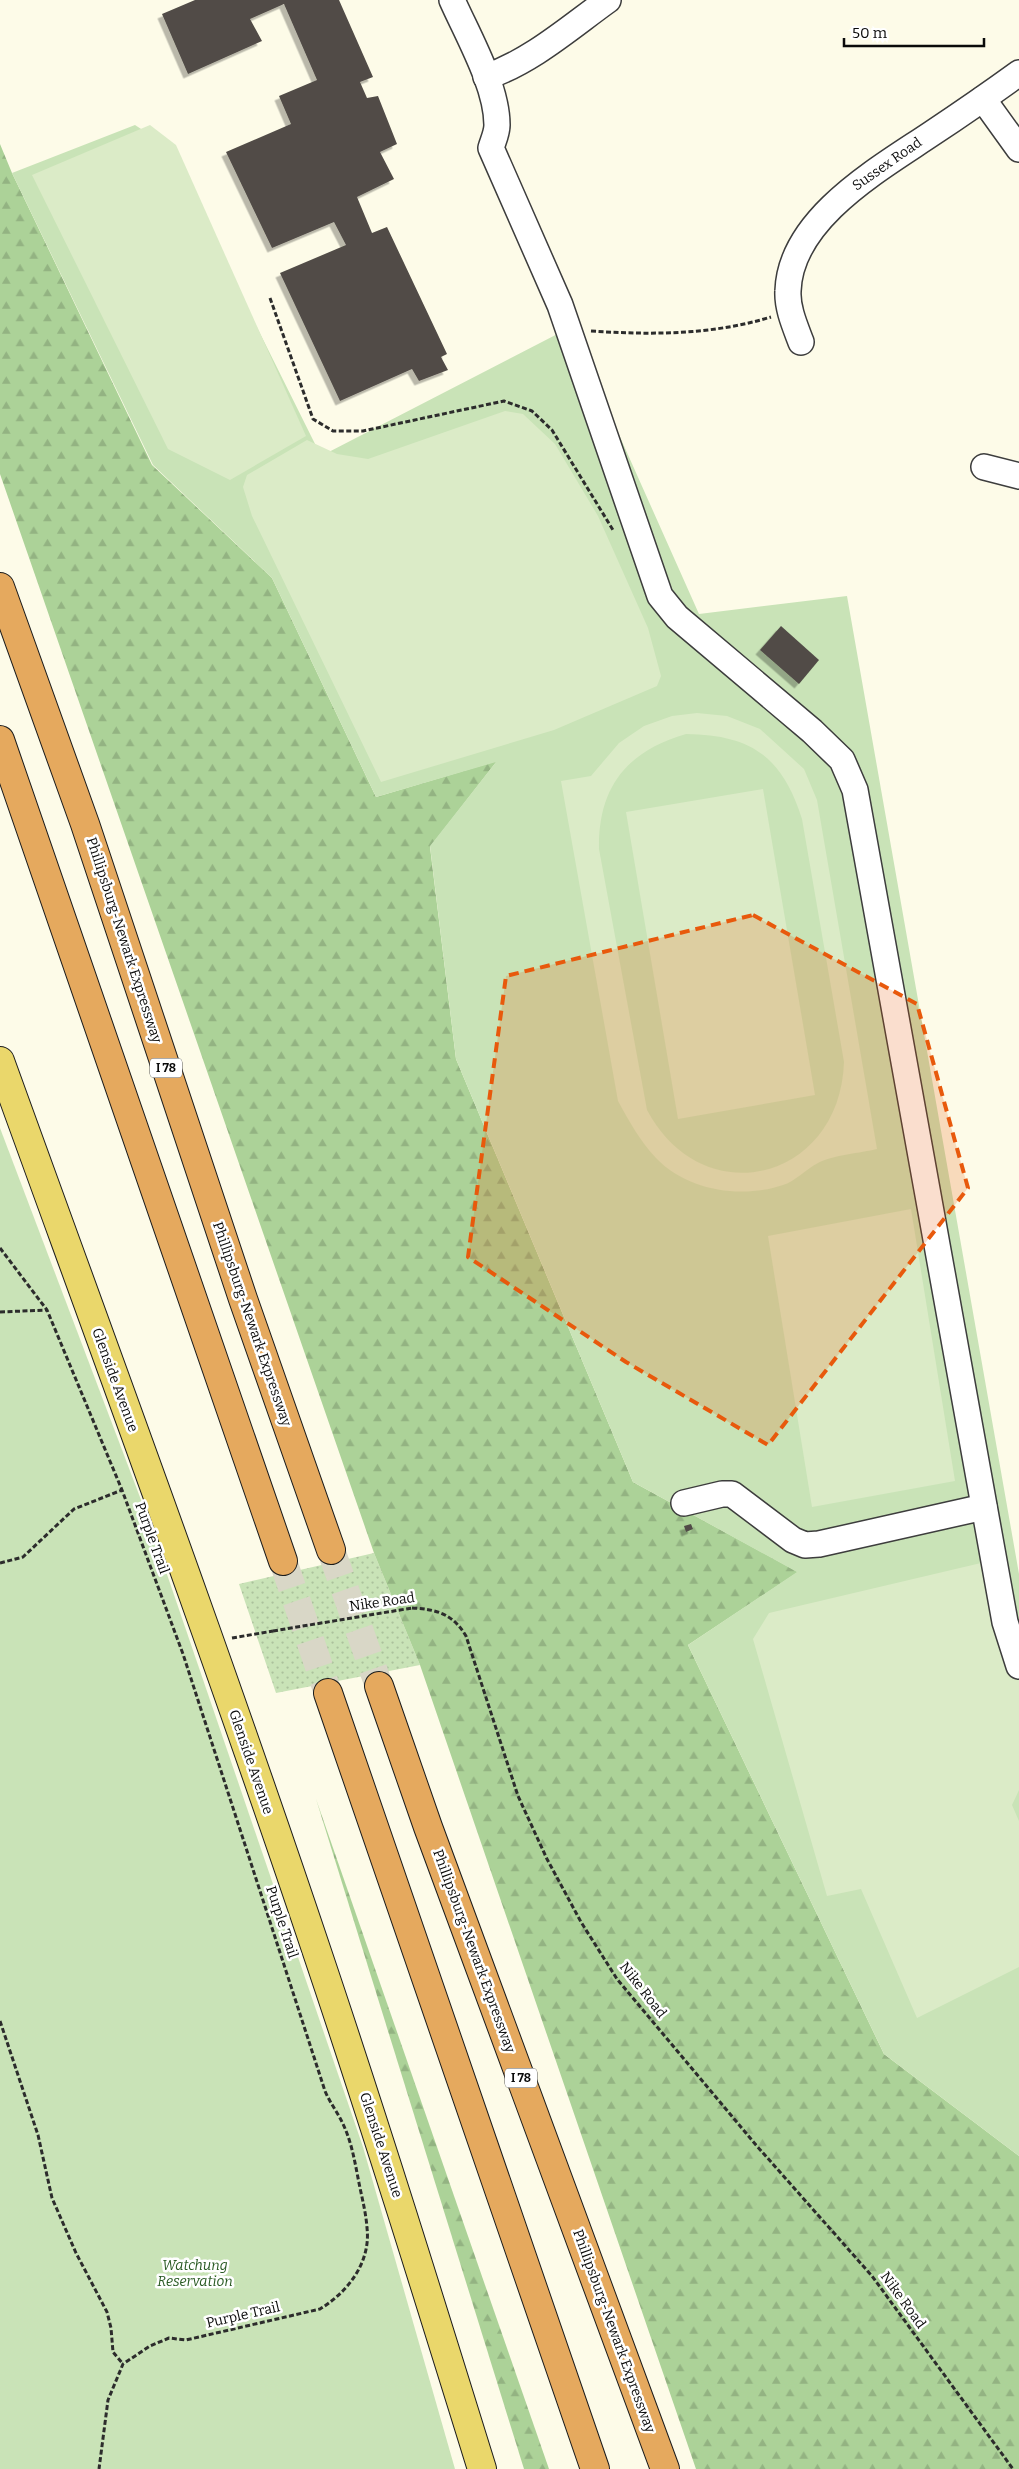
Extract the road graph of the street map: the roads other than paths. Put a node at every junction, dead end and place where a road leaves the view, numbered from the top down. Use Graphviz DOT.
graph roads {
  1 [pos="452,0"];
  2 [pos="608,0"];
  3 [pos="1019,73"];
  4 [pos="486,77"];
  5 [pos="983,99"];
  6 [pos="1019,149"];
  7 [pos="801,342"];
  8 [pos="984,467"];
  9 [pos="1019,476"];
  10 [pos="0,587"];
  11 [pos="0,740"];
  12 [pos="0,1062"];
  13 [pos="684,1503"];
  14 [pos="984,1507"];
  15 [pos="331,1550"];
  16 [pos="283,1561"];
  17 [pos="1019,1666"];
  18 [pos="379,1686"];
  19 [pos="328,1693"];
  20 [pos="482,2469"];
  21 [pos="595,2469"];
  22 [pos="665,2469"];
  1 -- 4 [label="street"];
  2 -- 4 [label="street"];
  3 -- 5 [label="street, Sussex Road"];
  4 -- 14 [label="street"];
  5 -- 6 [label="street"];
  5 -- 7 [label="street, Sussex Road"];
  8 -- 9 [label="street"];
  10 -- 15 [label="highway, Phillipsburg-Newark Expressway / I 78"];
  11 -- 16 [label="highway"];
  12 -- 20 [label="main road, Glenside Avenue"];
  13 -- 14 [label="street"];
  14 -- 17 [label="street"];
  18 -- 22 [label="highway, Phillipsburg-Newark Expressway / I 78"];
  19 -- 21 [label="highway"];
}
